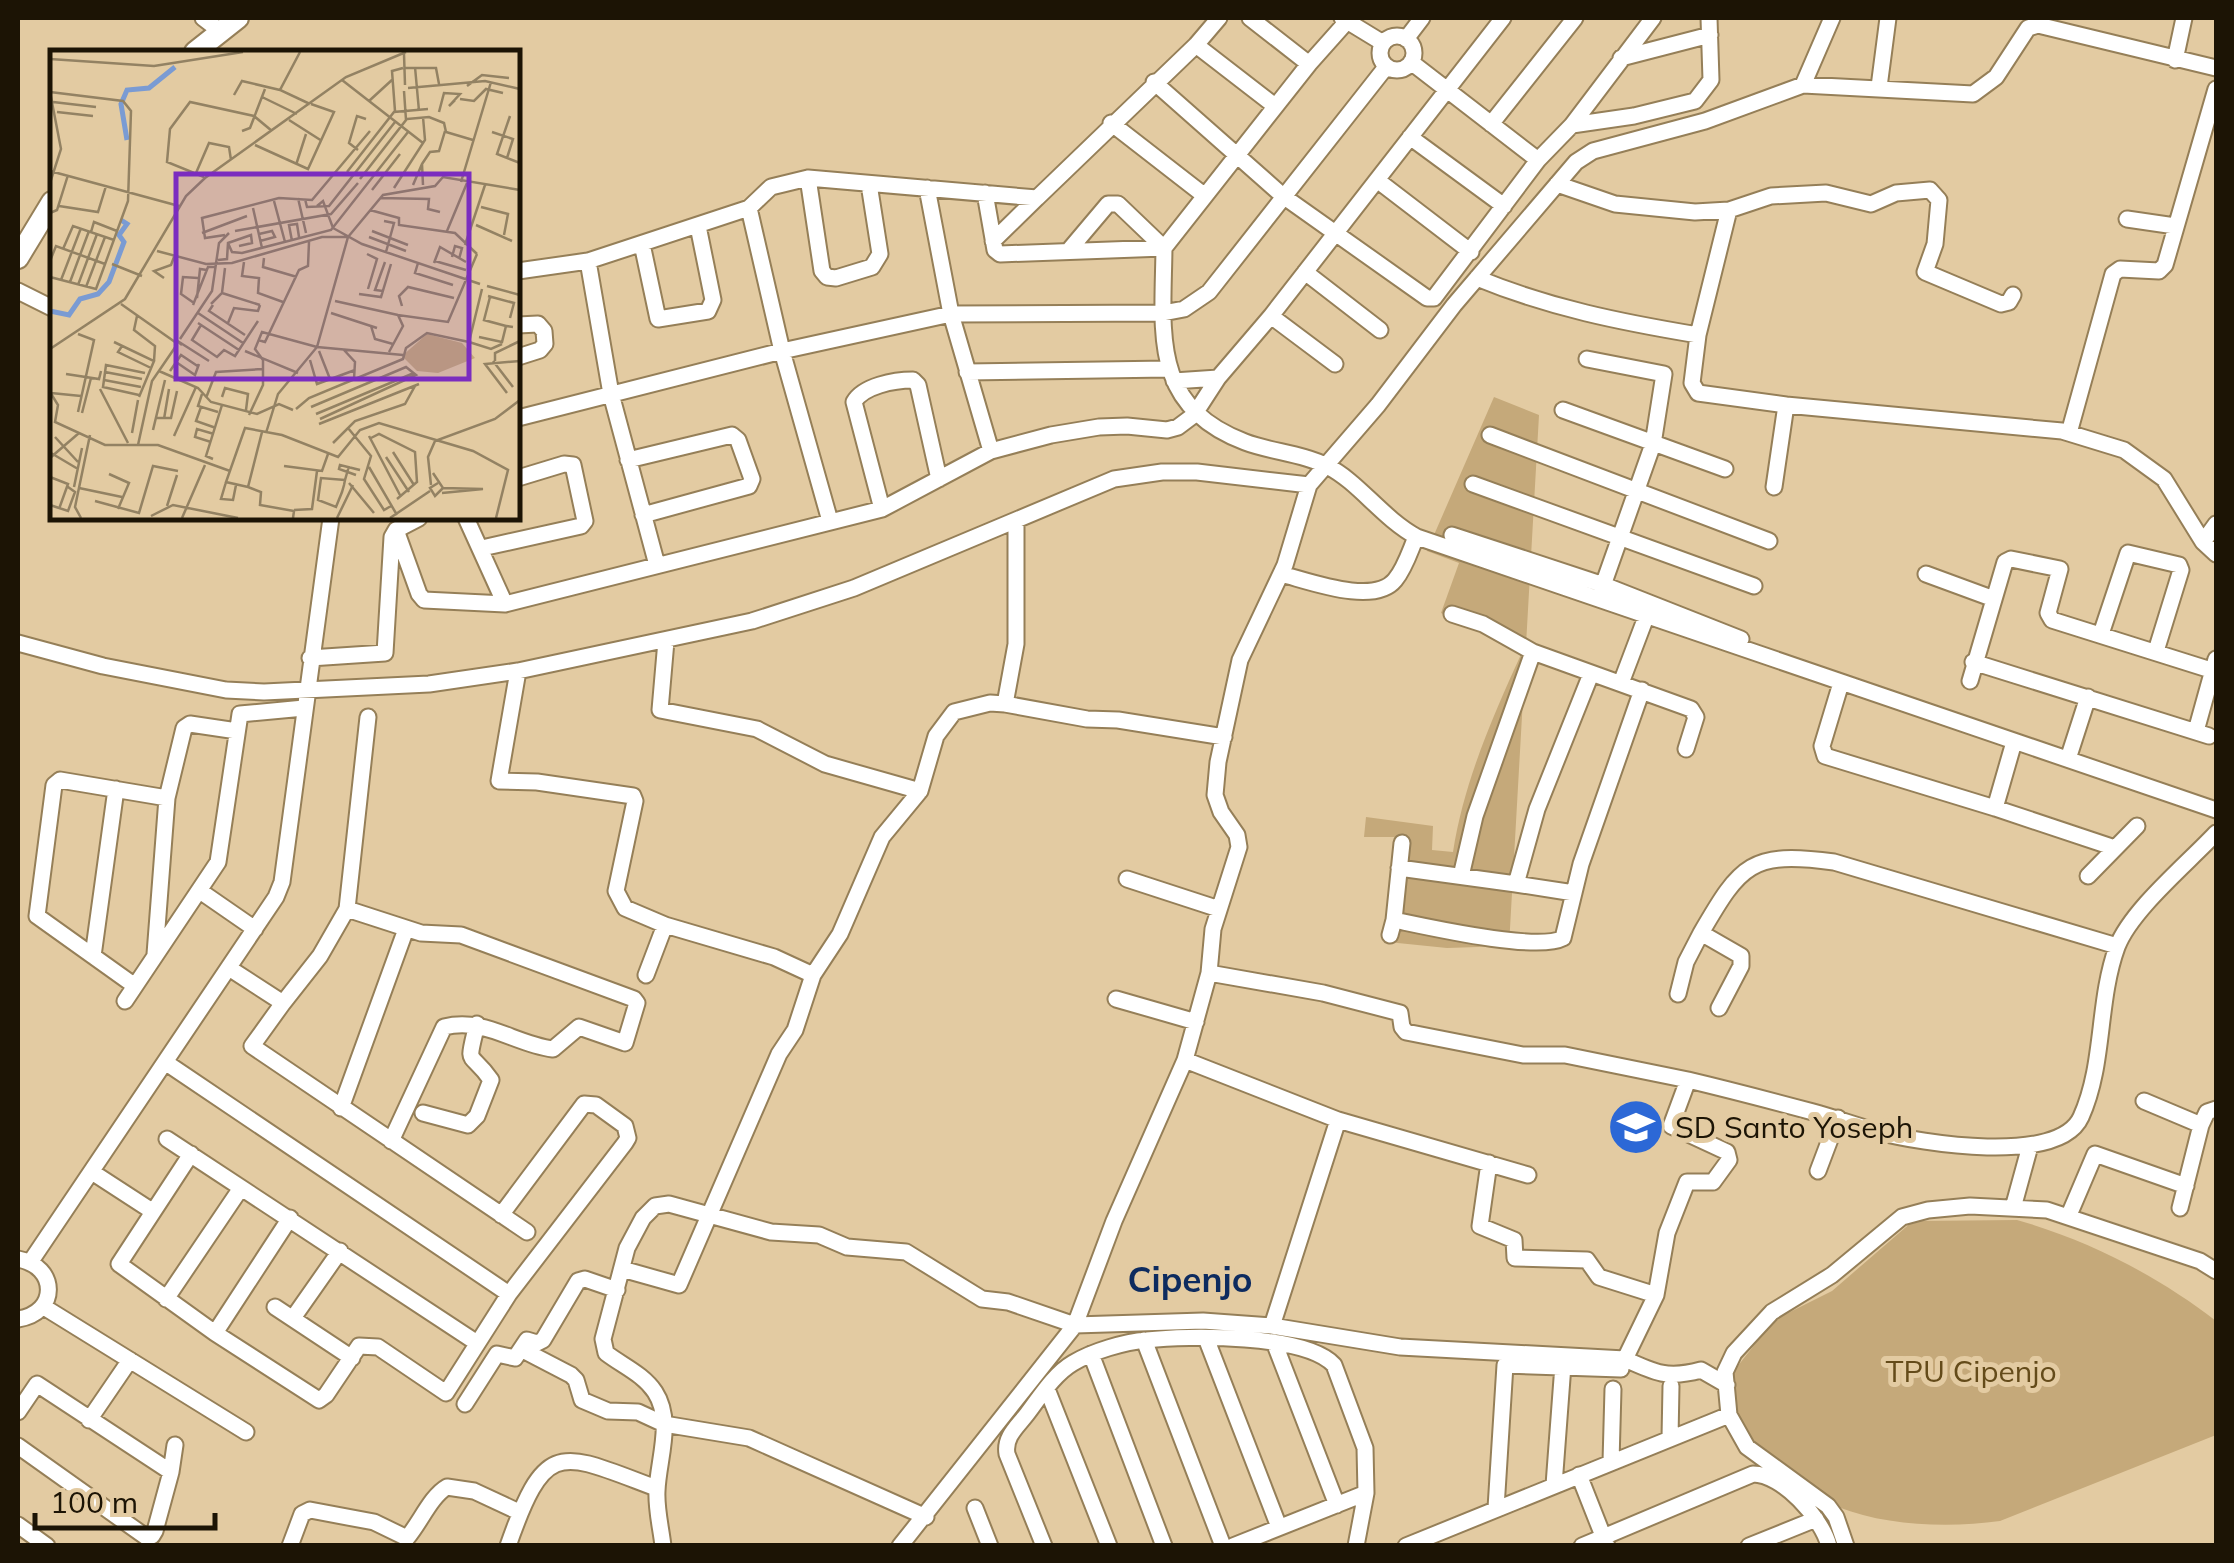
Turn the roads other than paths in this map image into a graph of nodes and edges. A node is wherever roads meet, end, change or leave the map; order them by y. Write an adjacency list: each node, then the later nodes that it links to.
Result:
1 (238, 18): 13 (main road)
2 (1220, 18): 17 (street)
3 (1250, 18): 22 (street)
4 (1422, 18): 15 (street)
5 (1503, 18): 29 (street)
6 (1575, 18): 32 (street)
7 (1709, 18): 14 (street)
8 (1832, 18): 26 (street)
9 (1888, 18): 27 (street)
10 (2184, 18): 20 (street)
11 (1347, 19): 16 (street); 22 (street)
12 (1644, 21): 19 (street)
13 (212, 24): 18 (main road)
14 (1710, 36): 19 (street); 33 (street)
15 (1406, 38): 16 (street); 21 (street)
16 (1383, 43): 23 (street)
17 (1196, 45): 25 (street); 30 (street)
18 (196, 50)
19 (1621, 58): 33 (street)
20 (2175, 60): 24 (street); 27 (street)
21 (1411, 62): 23 (street); 29 (street)
22 (1309, 64): 30 (street)
23 (1386, 67): 44 (street)
24 (2216, 68)
25 (1154, 82): 31 (street); 35 (street)
26 (1802, 85): 27 (street); 40 (street)
27 (1879, 87)
28 (2216, 89): 52 (street)
29 (1447, 90): 32 (street); 34 (street)
30 (1275, 106): 35 (street)
31 (1111, 123): 43 (street); 45 (street)
32 (1491, 124): 36 (street)
33 (1572, 125): 36 (street)
34 (1410, 137): 38 (street); 47 (street)
35 (1238, 156): 43 (street); 44 (street)
36 (1538, 160): 47 (street)
37 (808, 178): 39 (street); 39 (street); 48 (street)
38 (1377, 180): 53 (street); 59 (street)
39 (868, 184): 41 (street)
40 (1557, 184): 49 (street); 63 (street)
41 (928, 188): 42 (street); 68 (street)
42 (985, 194): 45 (street); 54 (street)
43 (1205, 196): 56 (street)
44 (1283, 196): 53 (street); 67 (street)
45 (1037, 198): 54 (street)
46 (50, 205): 57 (main road)
47 (1504, 206): 59 (street)
48 (749, 208): 51 (street); 73 (street)
49 (1729, 210): 65 (street); 72 (street)
50 (2127, 218): 52 (street)
51 (698, 226): 55 (street); 55 (street)
52 (2175, 226): 85 (street)
53 (1336, 232): 59 (street); 62 (street)
54 (993, 242): 58 (street)
55 (642, 244): 60 (street)
56 (1164, 248): 58 (street); 58 (street); 67 (street)
57 (20, 249)
58 (1070, 249)
59 (1471, 252)
60 (588, 262): 61 (street); 80 (street)
61 (520, 271)
62 (1305, 272): 69 (street); 71 (street)
63 (1477, 278): 72 (street); 90 (street)
64 (18, 292): 66 (street)
65 (2014, 295)
66 (50, 307)
67 (1163, 313): 68 (street); 78 (street)
68 (951, 314): 73 (street); 77 (street)
69 (1271, 316): 76 (street); 79 (street)
70 (520, 325): 74 (street)
71 (1380, 330)
72 (1698, 335): 81 (street)
73 (782, 352): 80 (street); 104 (street)
74 (520, 356)
75 (1586, 359): 87 (street)
76 (1335, 364)
77 (967, 372): 78 (street); 88 (street)
78 (1171, 375): 79 (street); 83 (street)
79 (1218, 378): 83 (street)
80 (612, 394): 84 (street); 89 (street)
81 (1786, 405): 85 (street); 96 (street)
82 (1564, 410): 87 (street)
83 (1194, 415): 88 (street); 90 (street)
84 (520, 417)
85 (2069, 433): 111 (street)
86 (1490, 434): 97 (street)
87 (1653, 444): 91 (street); 97 (street)
88 (991, 452): 93 (street)
89 (628, 460): 99 (street); 99 (street)
90 (1327, 466): 94 (street); 108 (street)
91 (1726, 469)
92 (520, 477): 112 (street)
93 (939, 479): 98 (street); 98 (street)
94 (1310, 484): 103 (street); 115 (street)
95 (1473, 484): 109 (street)
96 (1774, 487)
97 (1637, 490): 109 (street); 110 (street)
98 (882, 509): 104 (street)
99 (643, 515): 114 (street)
100 (331, 520): 129 (street)
101 (415, 520): 106 (street)
102 (467, 520): 112 (street)
103 (1016, 521): 124 (street); 140 (street)
104 (830, 522): 114 (street)
105 (2216, 524): 111 (street)
106 (396, 530): 120 (street); 129 (street)
107 (1452, 535): 118 (street)
108 (1416, 537): 115 (street); 118 (street)
109 (1621, 538): 117 (street); 118 (street)
110 (1770, 541)
111 (2203, 542): 113 (street)
112 (482, 548): 120 (street)
113 (2216, 554)
114 (657, 565): 120 (street)
115 (1281, 574): 143 (street)
116 (1926, 574): 119 (street)
117 (1754, 586)
118 (1601, 592): 122 (street); 126 (street)
119 (1994, 599): 123 (street); 130 (street)
120 (505, 604)
121 (1452, 614): 128 (street)
122 (1646, 616): 135 (street); 136 (street)
123 (2100, 634): 127 (street); 127 (street)
124 (666, 641): 132 (street); 148 (street)
125 (18, 643): 139 (street)
126 (1754, 644)
127 (2156, 651): 131 (street)
128 (1533, 652): 133 (street); 157 (street)
129 (310, 658): 139 (street)
130 (1974, 662): 134 (street); 138 (street)
131 (2215, 665): 138 (street)
132 (518, 671): 139 (street); 165 (street)
133 (1591, 674): 135 (street); 160 (street)
134 (1970, 680)
135 (1621, 683): 137 (street)
136 (1841, 684): 144 (street); 150 (street)
137 (1642, 690): 145 (street); 162 (street)
138 (2088, 697): 146 (street)
139 (305, 699): 142 (street); 166 (street)
140 (1005, 704): 143 (street); 148 (street)
141 (368, 717): 163 (street)
142 (237, 731): 149 (street); 161 (street)
143 (1224, 737): 164 (street)
144 (2014, 742): 146 (street); 150 (street)
145 (1686, 748)
146 (2068, 759): 151 (street)
147 (116, 790): 149 (street); 170 (street); 170 (street)
148 (920, 791): 175 (street)
149 (167, 798): 171 (street)
150 (1996, 808): 155 (street)
151 (2216, 810)
152 (2137, 826): 155 (street)
153 (2216, 833): 169 (street)
154 (1402, 843): 156 (street)
155 (2115, 848): 158 (street)
156 (1398, 868): 157 (street); 162 (street)
157 (1461, 876): 160 (street)
158 (2088, 876)
159 (1127, 879): 164 (street)
160 (1516, 884): 162 (street)
161 (200, 891): 166 (street); 171 (street)
162 (1574, 893)
163 (347, 909): 167 (street); 178 (street)
164 (1219, 910): 173 (street)
165 (665, 925): 174 (street); 175 (street)
166 (255, 929): 172 (street)
167 (406, 929): 181 (street); 186 (street)
168 (1701, 933): 169 (street); 176 (street); 179 (street)
169 (2118, 946): 194 (street)
170 (93, 956): 171 (street)
171 (154, 958)
172 (229, 968): 178 (street); 183 (street)
173 (1210, 973): 180 (street); 184 (street)
174 (646, 975)
175 (813, 975): 205 (street)
176 (1678, 994)
177 (1116, 999): 180 (street)
178 (283, 1003): 186 (street)
179 (1719, 1008)
180 (1196, 1022): 182 (street)
181 (477, 1024): 188 (street); 193 (street)
182 (1184, 1060): 190 (street); 224 (street)
183 (164, 1062): 198 (street); 217 (street)
184 (1688, 1080): 189 (street); 218 (street)
185 (2144, 1101): 191 (street)
186 (341, 1108): 193 (street)
187 (2216, 1109): 191 (street)
188 (424, 1114)
189 (1838, 1118): 194 (street); 197 (street)
190 (1338, 1120): 196 (street); 226 (street)
191 (2201, 1125): 200 (street)
192 (168, 1139): 195 (street)
193 (392, 1141): 206 (street)
194 (2030, 1146): 202 (street)
195 (191, 1154): 201 (street); 204 (street)
196 (1489, 1164): 199 (street); 218 (street)
197 (1818, 1171)
198 (92, 1172): 204 (street); 212 (street)
199 (1528, 1175)
200 (2186, 1186): 203 (street); 207 (street)
201 (241, 1188): 208 (street); 219 (street)
202 (2013, 1208): 207 (street); 236 (street)
203 (2180, 1208)
204 (152, 1211): 219 (street)
205 (708, 1214): 214 (street); 214 (street); 224 (street)
206 (501, 1215): 209 (street); 217 (street)
207 (2069, 1215): 213 (street)
208 (290, 1218): 210 (street); 225 (street)
209 (527, 1232)
210 (340, 1251): 222 (street); 229 (street)
211 (2216, 1252): 213 (street)
212 (24, 1260): 220 (street)
213 (2200, 1260): 215 (street)
214 (622, 1269): 216 (street)
215 (2216, 1270)
216 (618, 1290): 230 (street); 244 (street)
217 (509, 1294): 229 (street)
218 (1656, 1295): 234 (street)
219 (166, 1300): 225 (street)
220 (44, 1306): 223 (street); 233 (street)
221 (275, 1307): 222 (street)
222 (293, 1318): 232 (street)
223 (18, 1320)
224 (1075, 1325): 226 (street); 259 (street)
225 (215, 1333): 232 (street)
226 (1273, 1334): 227 (street); 234 (street); 254 (street); 255 (street)
227 (1206, 1338): 228 (street); 262 (street)
228 (1144, 1340): 231 (street); 274 (street)
229 (477, 1343): 232 (street)
230 (521, 1350): 240 (street); 244 (street)
231 (1092, 1354): 238 (street); 273 (street)
232 (352, 1358)
233 (130, 1360): 243 (street); 245 (street)
234 (1623, 1364): 235 (street); 236 (street)
235 (1563, 1366): 252 (street); 257 (street)
236 (1727, 1385): 242 (street)
237 (1671, 1386): 246 (street)
238 (1047, 1389): 271 (street); 272 (street)
239 (1613, 1389): 249 (street)
240 (465, 1404)
241 (18, 1412): 243 (street)
242 (1729, 1415): 246 (street); 281 (street)
243 (89, 1420): 250 (street)
244 (664, 1424): 253 (street); 259 (street)
245 (246, 1432)
246 (1670, 1438): 249 (street)
247 (175, 1445): 250 (street)
248 (18, 1446): 250 (street)
249 (1611, 1462): 251 (street)
250 (171, 1472)
251 (1579, 1475): 252 (street); 263 (street)
252 (1554, 1485): 257 (street)
253 (656, 1488): 258 (street); 268 (street)
254 (1366, 1493): 255 (street); 276 (street)
255 (1337, 1505): 262 (street)
256 (975, 1508): 270 (street)
257 (1496, 1508): 277 (street)
258 (519, 1512): 264 (street); 267 (street)
259 (926, 1517): 269 (street)
260 (1816, 1519): 263 (street); 279 (street); 280 (street)
261 (18, 1526): 265 (street)
262 (1279, 1528): 275 (street)
263 (1606, 1541): 278 (street)
264 (410, 1542): 266 (street)
265 (47, 1546)
266 (290, 1546)
267 (508, 1546)
268 (663, 1546)
269 (900, 1546)
270 (990, 1546)
271 (1044, 1546)
272 (1109, 1546)
273 (1164, 1546)
274 (1223, 1546)
275 (1233, 1546)
276 (1356, 1546)
277 (1406, 1546)
278 (1582, 1546)
279 (1749, 1546)
280 (1829, 1546)
281 (1846, 1546)

